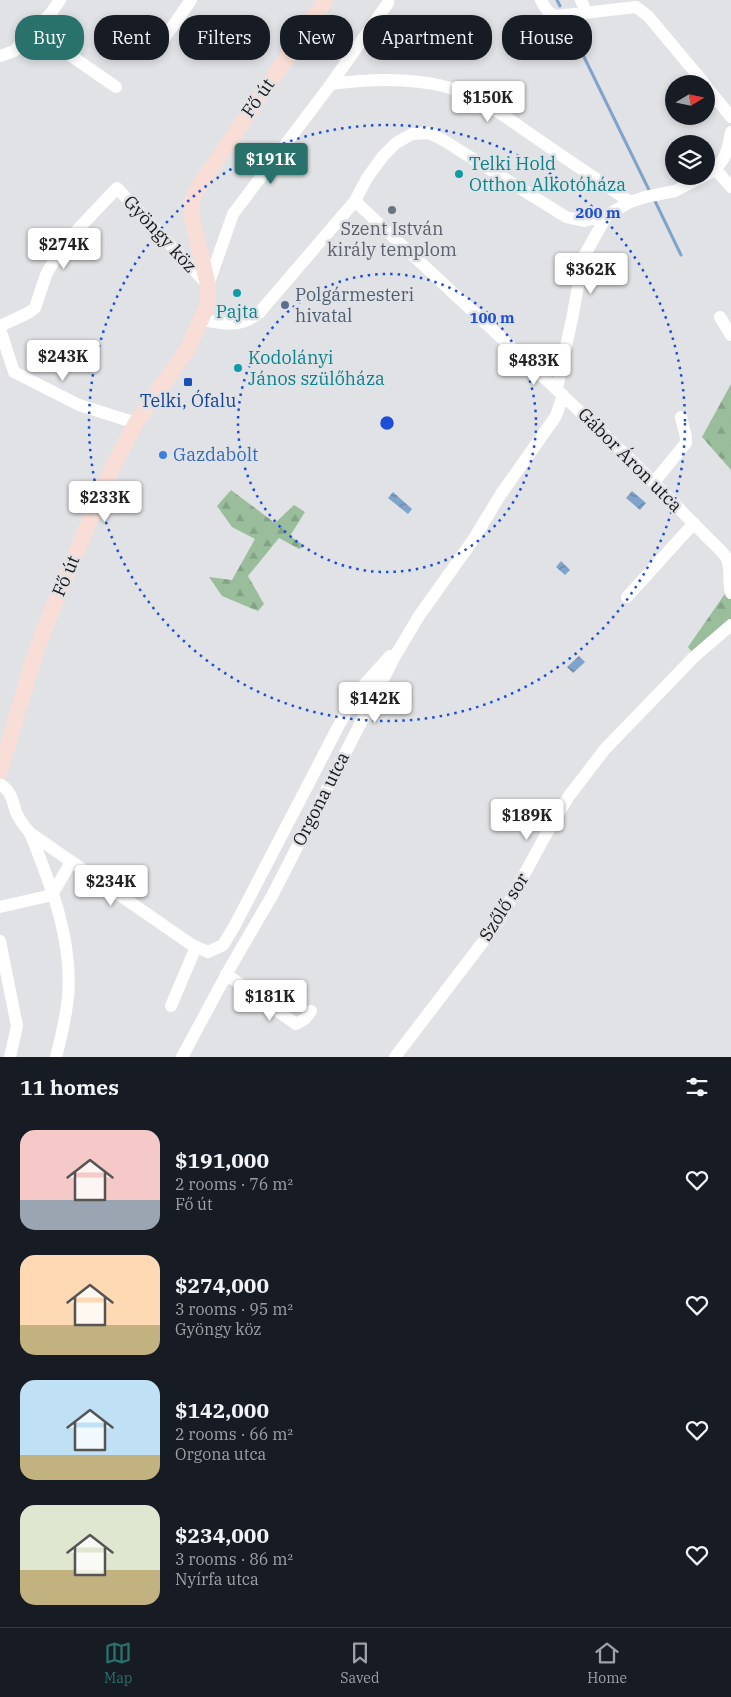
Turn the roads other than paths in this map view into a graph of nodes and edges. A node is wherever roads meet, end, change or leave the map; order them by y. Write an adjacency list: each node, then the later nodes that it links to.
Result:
1 (60, 0): 7 (street)
2 (191, 0): 8 (street)
3 (326, 0): 25 (main road, Fő út)
4 (388, 0): 13 (street, Fő út)
5 (541, 0): 6 (street)
6 (584, 6): 12 (street)
7 (49, 15)
8 (169, 31)
9 (15, 50): 10 (street)
10 (0, 56)
11 (77, 60): 14 (street)
12 (698, 75)
13 (331, 84): 23 (street); 25 (street, Fő út)
14 (116, 87)
15 (715, 96): 16 (street)
16 (731, 116)
17 (731, 132): 18 (street)
18 (715, 168)
19 (715, 178): 21 (street)
20 (687, 185): 23 (street)
21 (731, 187)
22 (356, 201): 24 (street); 27 (street); 30 (street, Gábor Áron utca)
23 (630, 202): 24 (street)
24 (607, 215): 30 (street, Orgona utca)
25 (208, 285): 27 (main road, Fő út); 28 (street, Gyöngy köz)
26 (720, 317): 29 (street)
27 (201, 320): 32 (main road, Fő út)
28 (0, 327): 32 (street)
29 (731, 335)
30 (560, 392): 33 (street, Gábor Áron utca); 38 (street, Orgona utca)
31 (681, 418): 33 (street)
32 (136, 423): 39 (main road, Fő út)
33 (654, 482): 34 (street, Gábor Áron utca)
34 (694, 523): 35 (street, Gábor Áron utca); 36 (street)
35 (731, 593)
36 (627, 597)
37 (731, 625): 53 (street, Szőlő sor)
38 (395, 656): 46 (street); 47 (street, Orgona utca)
39 (0, 771)
40 (0, 784): 41 (street)
41 (30, 833): 42 (street); 43 (street)
42 (71, 862): 43 (street); 46 (street)
43 (53, 893): 44 (street); 51 (street)
44 (0, 907)
45 (0, 941): 50 (street)
46 (202, 950): 48 (street)
47 (226, 974): 49 (street); 52 (street, Orgona utca)
48 (171, 1006)
49 (311, 1011)
50 (10, 1057)
51 (56, 1057)
52 (182, 1057)
53 (395, 1057)

